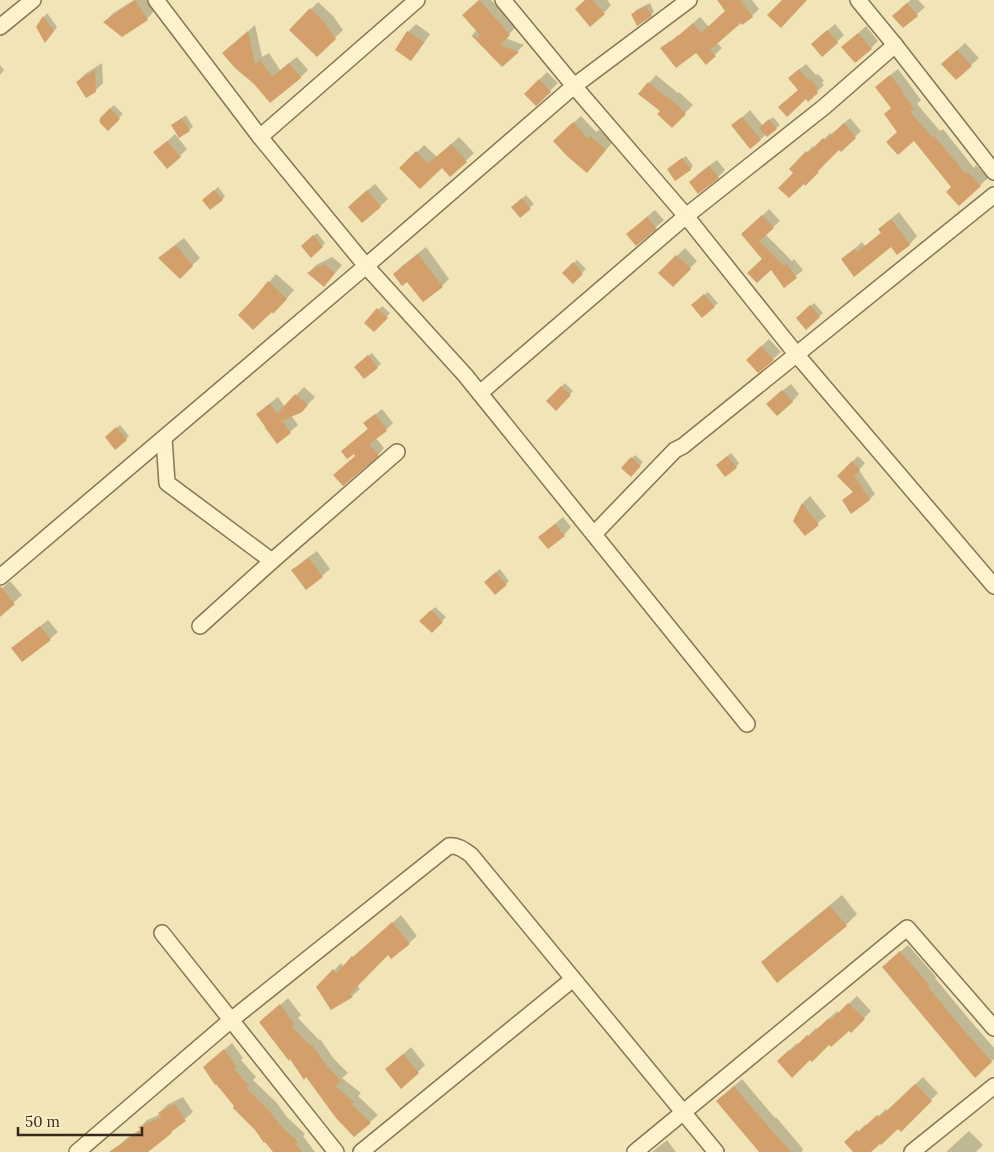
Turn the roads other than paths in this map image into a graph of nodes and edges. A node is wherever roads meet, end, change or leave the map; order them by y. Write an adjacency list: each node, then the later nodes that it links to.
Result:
1 (33, 0): 7 (street)
2 (156, 0): 10 (street)
3 (417, 0): 10 (street)
4 (503, 0): 9 (street)
5 (689, 0): 9 (street)
6 (858, 0): 8 (street)
7 (0, 27)
8 (896, 45): 11 (street); 13 (street)
9 (574, 86): 13 (street); 14 (street)
10 (260, 137): 14 (street)
11 (994, 172)
12 (994, 195): 15 (street)
13 (686, 216): 15 (street); 16 (street)
14 (366, 266): 16 (street); 17 (street)
15 (797, 355): 19 (street); 22 (street)
16 (480, 394): 19 (street)
17 (164, 438): 20 (street); 21 (street)
18 (397, 452): 20 (street)
19 (594, 534): 24 (street)
20 (272, 561): 23 (street)
21 (0, 577)
22 (994, 586)
23 (200, 626)
24 (747, 724)
25 (162, 933): 27 (street)
26 (573, 979): 27 (street); 30 (street); 33 (street)
27 (231, 1020): 31 (street); 32 (street)
28 (994, 1028): 30 (street)
29 (994, 1086): 36 (street)
30 (684, 1113): 34 (street); 35 (street)
31 (77, 1152)
32 (336, 1152)
33 (361, 1152)
34 (635, 1152)
35 (716, 1152)
36 (912, 1152)

